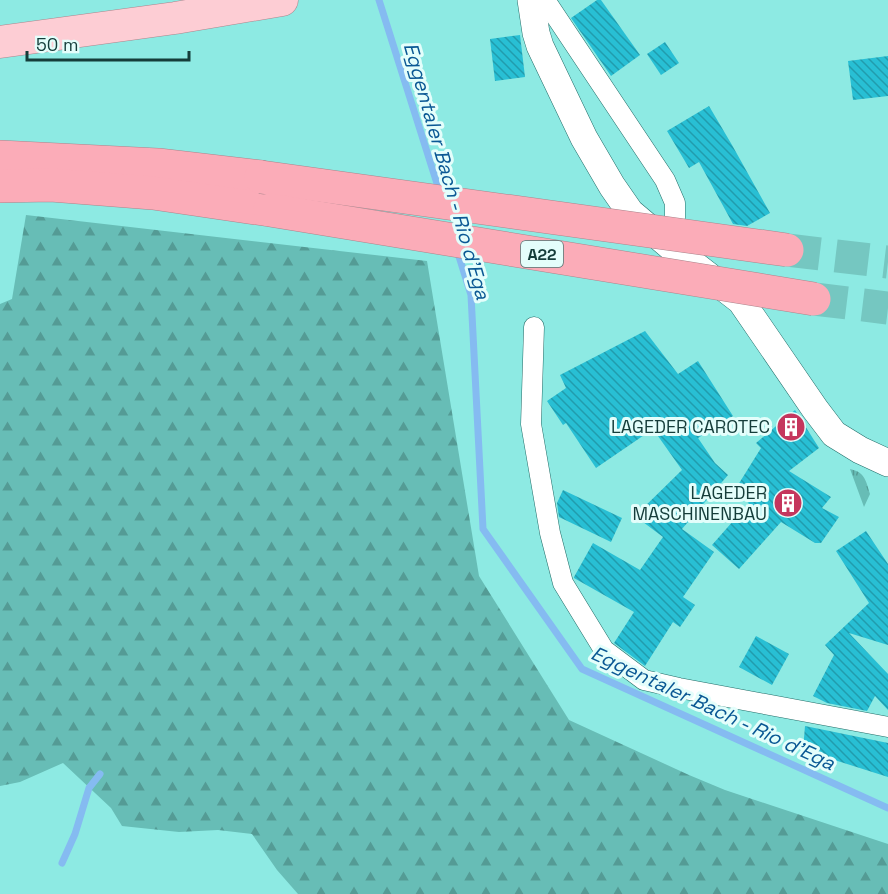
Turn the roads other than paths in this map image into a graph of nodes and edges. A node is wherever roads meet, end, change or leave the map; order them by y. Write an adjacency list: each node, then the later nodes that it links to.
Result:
1 (531, 0): 7 (street)
2 (544, 0): 7 (street)
3 (275, 1): 4 (main road)
4 (0, 42)
5 (0, 157): 8 (highway, A22, bridge)
6 (0, 186): 9 (highway, A22, bridge)
7 (670, 246): 11 (street)
8 (787, 250)
9 (814, 299)
10 (534, 327): 12 (street)
11 (888, 463)
12 (888, 727)

